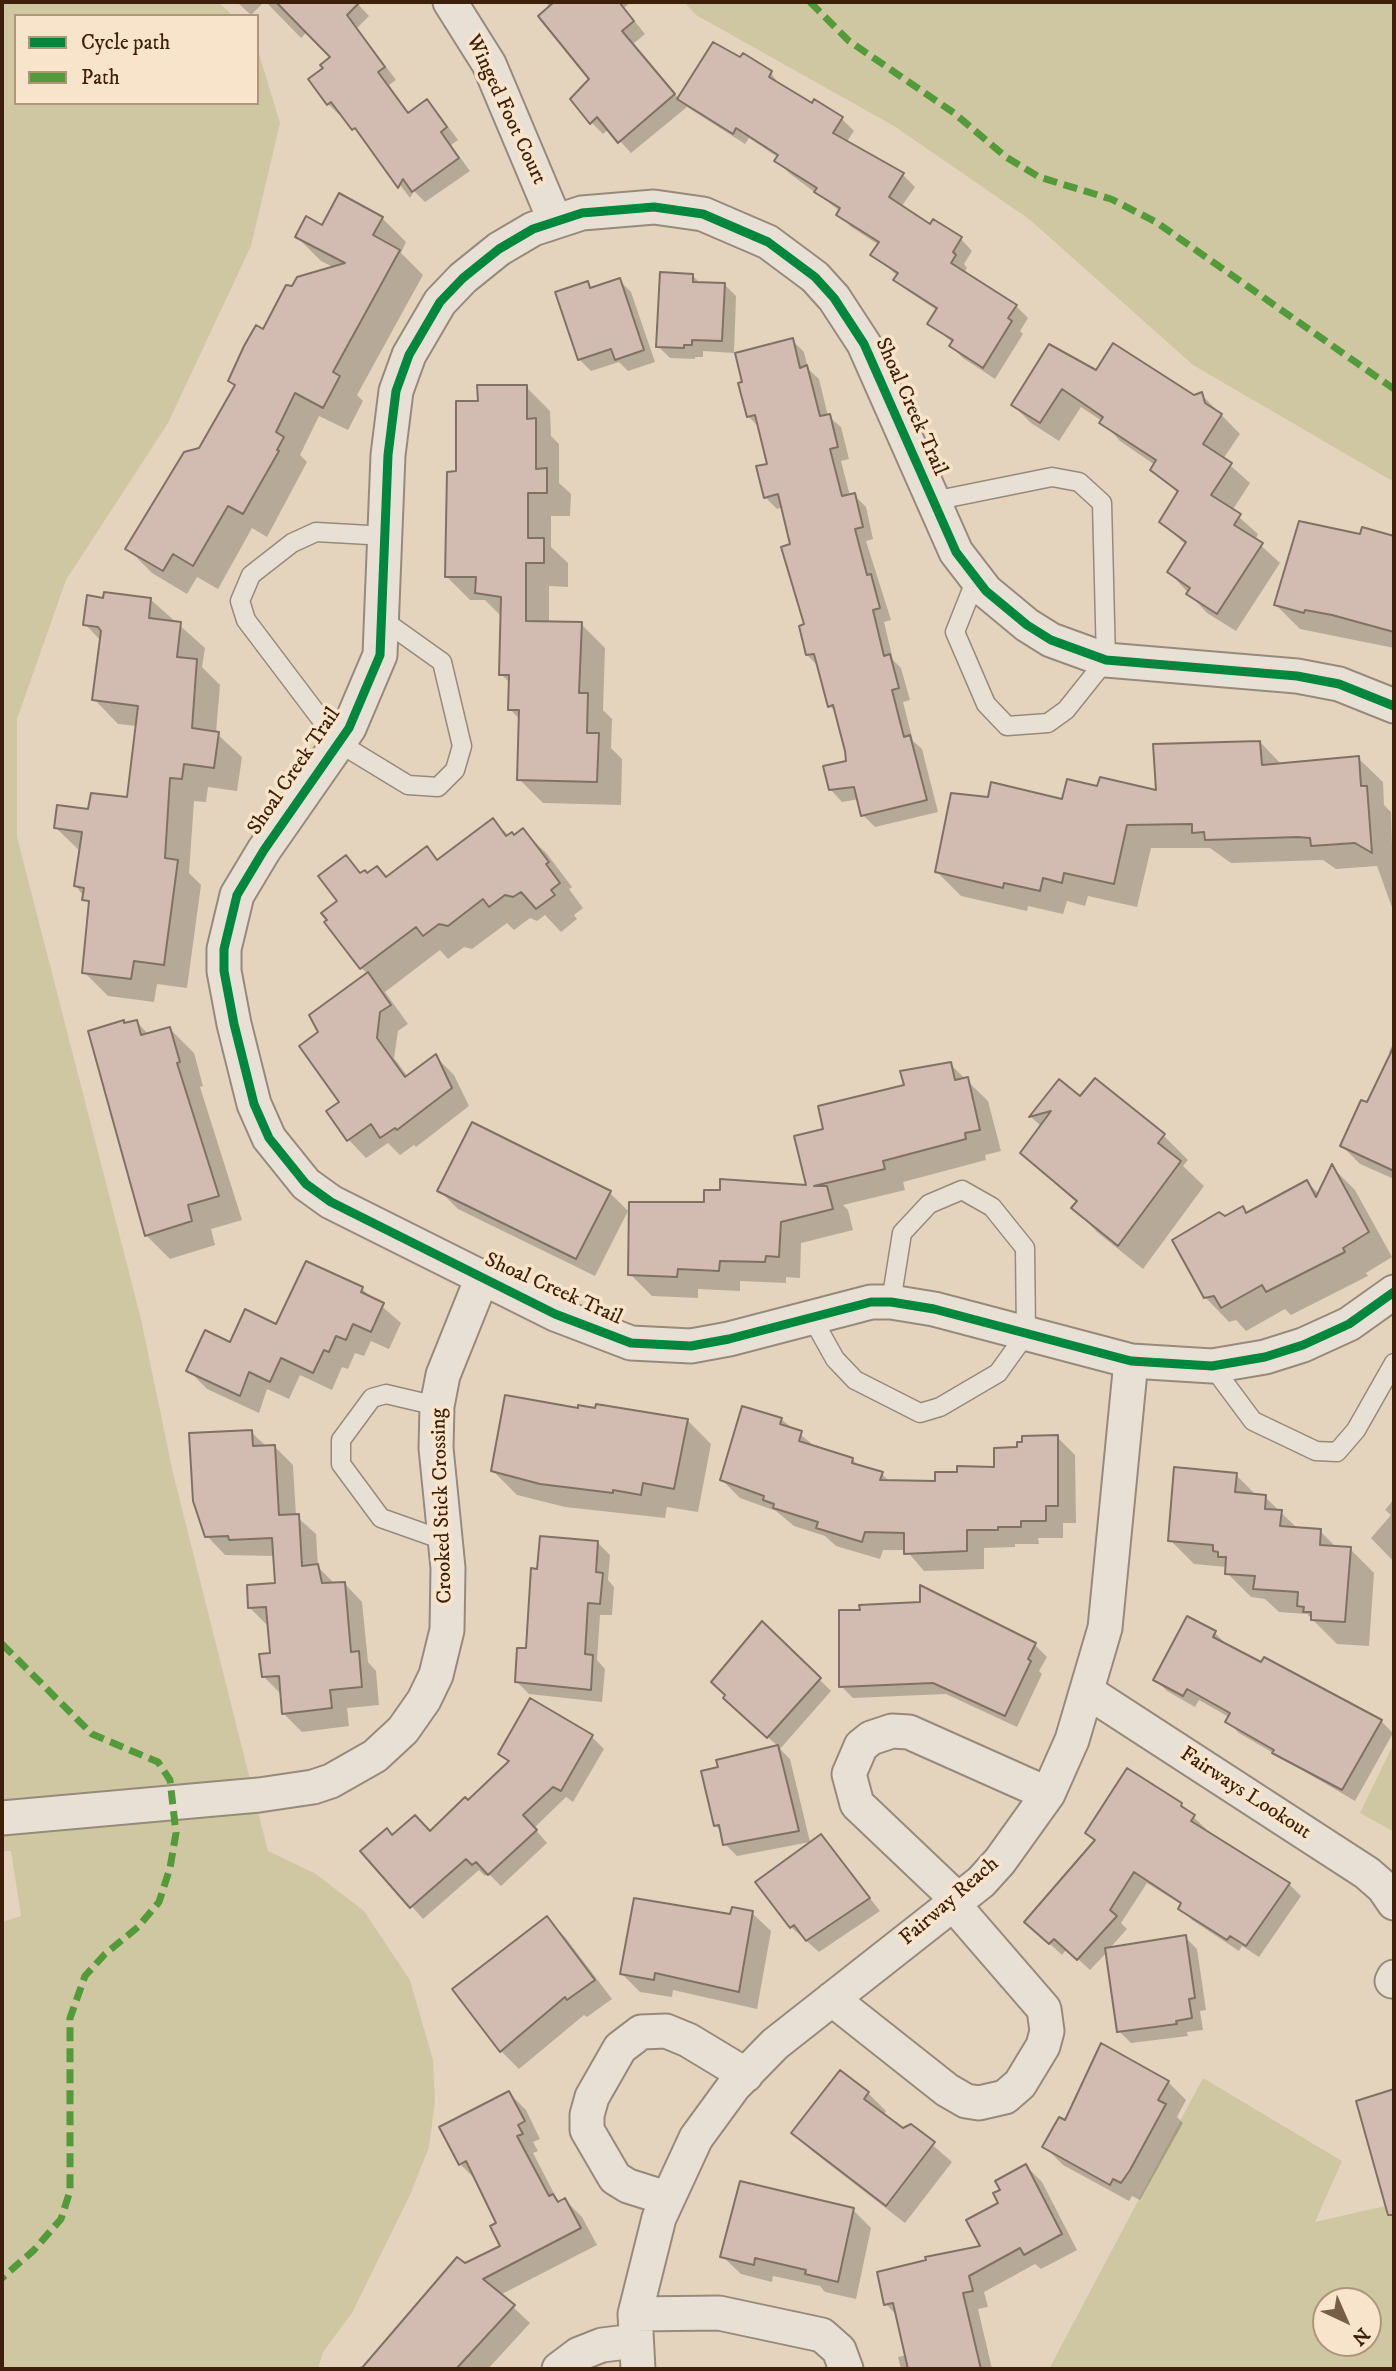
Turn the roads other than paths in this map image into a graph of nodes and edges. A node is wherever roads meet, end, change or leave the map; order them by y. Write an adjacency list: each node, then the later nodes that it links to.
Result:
1 (450, 2): 2 (street, Winged Foot Court)
2 (555, 221): 3 (street, Shoal Creek Trail); 4 (street, Shoal Creek Trail)
3 (933, 501): 5 (street, Shoal Creek Trail); 7 (lane)
4 (387, 536): 6 (street, Shoal Creek Trail); 9 (lane)
5 (976, 579): 7 (street, Shoal Creek Trail); 7 (lane)
6 (383, 620): 9 (street, Shoal Creek Trail); 9 (lane)
7 (1106, 660): 8 (street, Shoal Creek Trail)
8 (1394, 706)
9 (339, 743): 10 (street, Shoal Creek Trail)
10 (482, 1278): 13 (street, Shoal Creek Trail); 18 (street, Crooked Stick Crossing)
11 (1393, 1298): 17 (street, Shoal Creek Trail)
12 (891, 1302): 13 (street, Shoal Creek Trail); 14 (street, Shoal Creek Trail); 14 (lane)
13 (811, 1316): 14 (lane)
14 (1026, 1334): 15 (street, Shoal Creek Trail)
15 (1131, 1361): 17 (street, Shoal Creek Trail); 20 (street, Fairway Reach)
16 (1394, 1363): 17 (lane)
17 (1212, 1366)
18 (437, 1405): 19 (street, Crooked Stick Crossing); 19 (lane)
19 (446, 1541): 22 (street, Crooked Stick Crossing)
20 (1088, 1692): 21 (street, Fairway Reach); 24 (street, Fairways Lookout)
21 (1048, 1794): 23 (street, Fairway Reach); 23 (street)
22 (2, 1818)
23 (956, 1903): 25 (street, Fairway Reach); 25 (street)
24 (1394, 1903)
25 (832, 1999): 26 (street, Fairway Reach)
26 (746, 2075): 27 (street, Fairway Reach); 27 (street)
27 (666, 2198): 28 (street, Fairway Reach)
28 (636, 2341): 29 (street); 30 (street)
29 (559, 2369)
30 (846, 2369)

